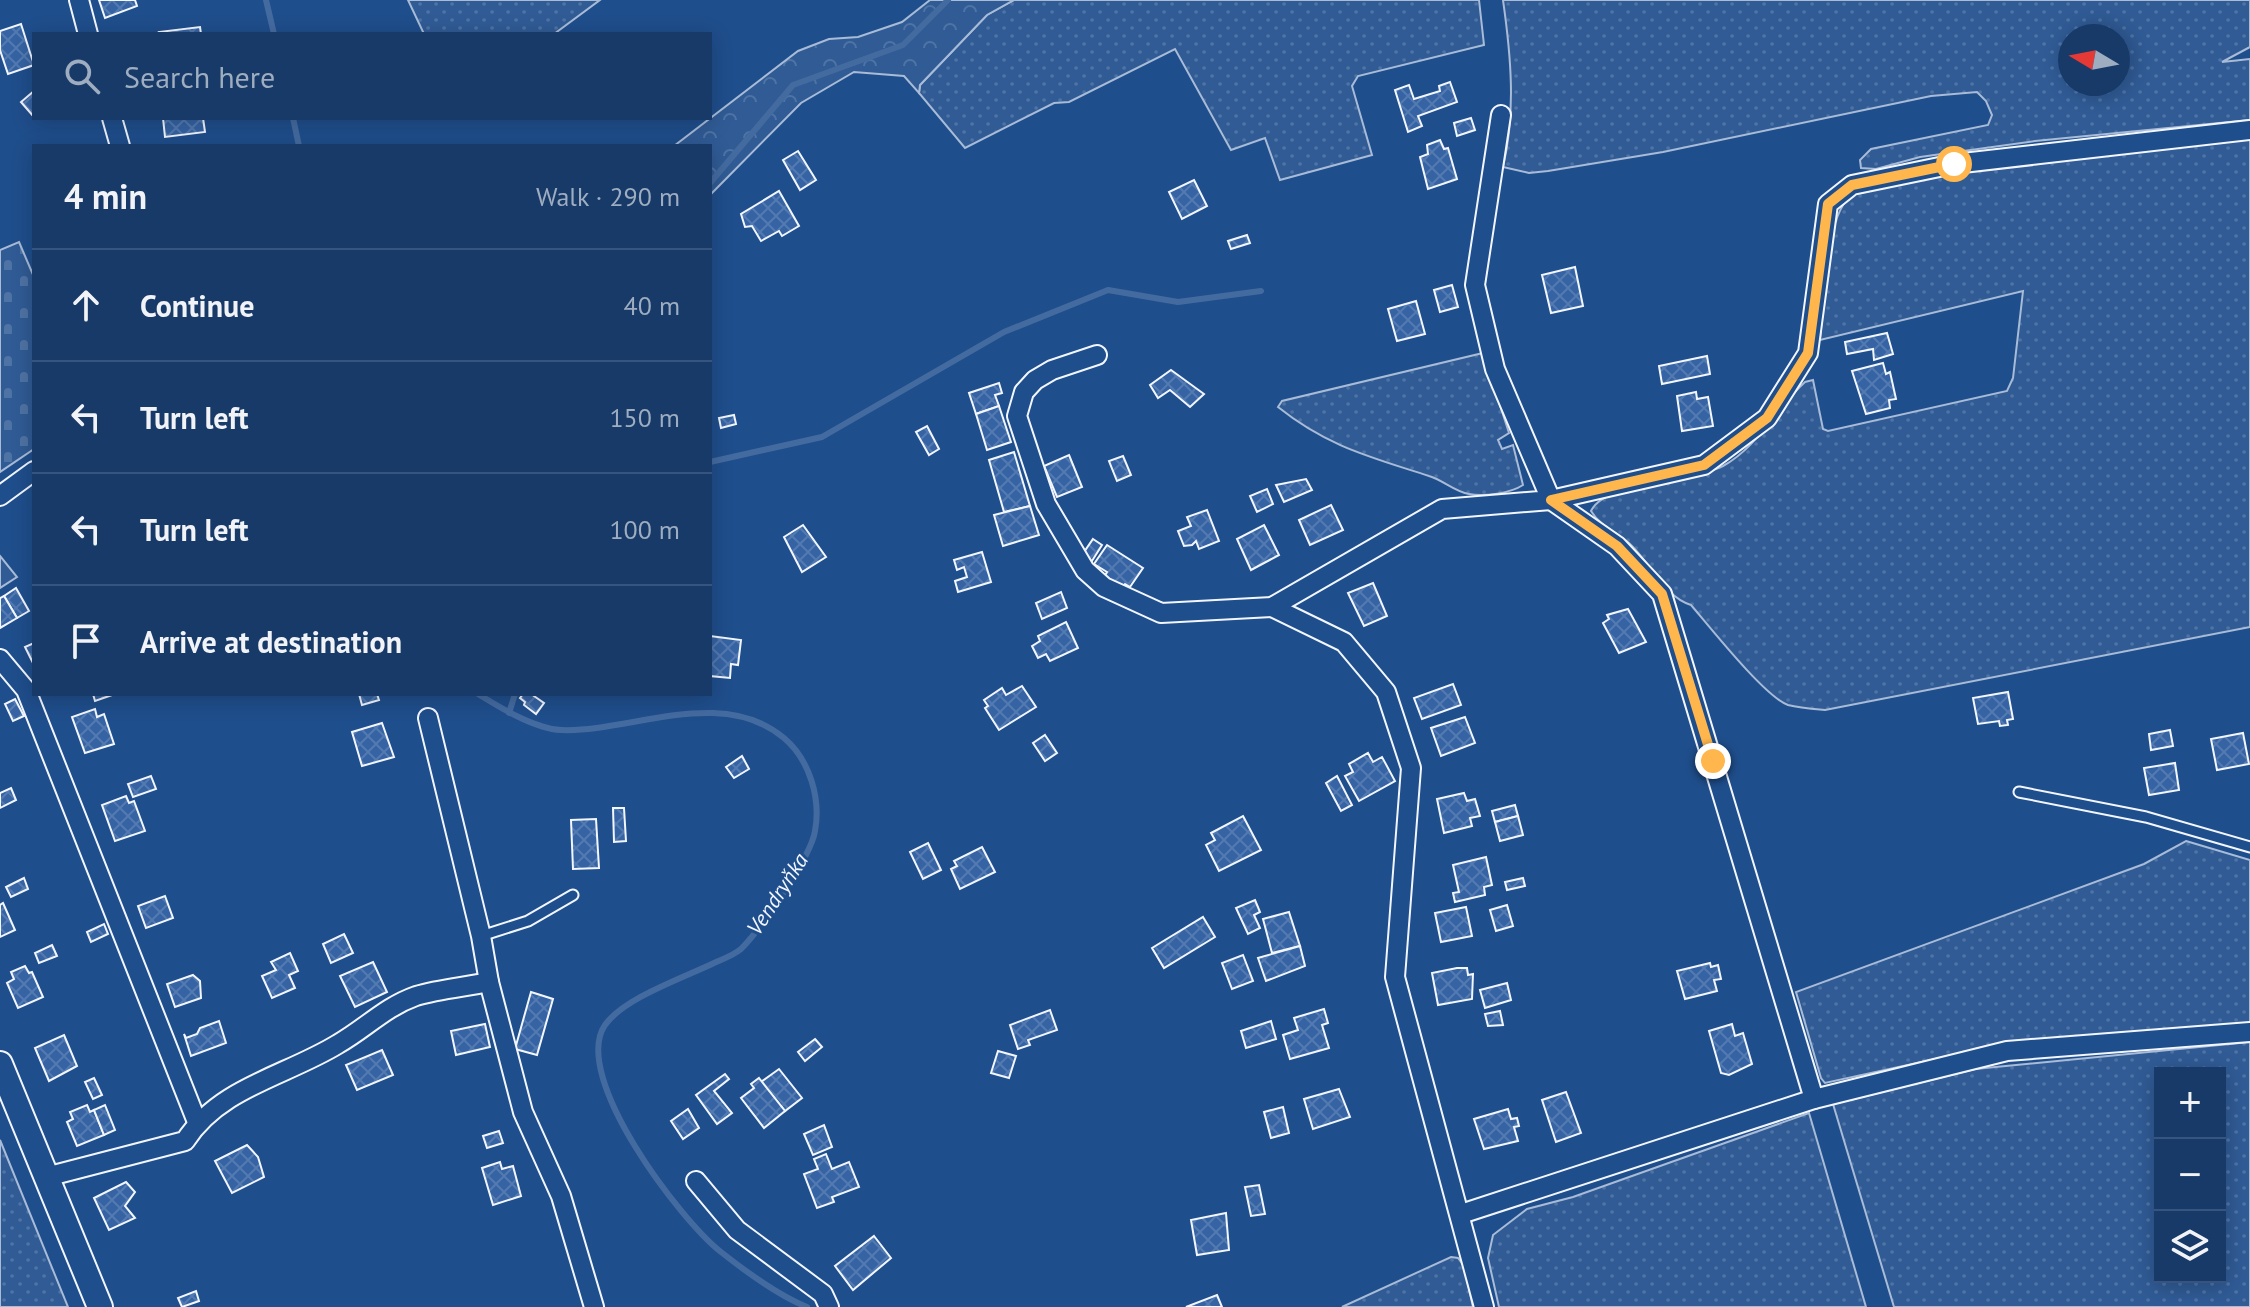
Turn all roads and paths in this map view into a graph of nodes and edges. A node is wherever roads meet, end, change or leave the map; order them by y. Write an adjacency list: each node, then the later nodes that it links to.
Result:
1 (79, 0): 2 (street)
2 (87, 32)
3 (1501, 115): 10 (street)
4 (113, 120): 6 (street)
5 (2250, 130): 10 (street)
6 (119, 144)
7 (1097, 355): 11 (street)
8 (32, 472): 9 (street)
9 (0, 496)
10 (1551, 500): 11 (street); 21 (street)
11 (1272, 607): 25 (street)
12 (0, 659): 22 (street)
13 (428, 718): 17 (street)
14 (2019, 792): 15 (lane)
15 (2250, 847)
16 (573, 895): 17 (lane)
17 (481, 936): 18 (street)
18 (489, 982): 22 (street); 28 (street)
19 (2250, 1032): 21 (street)
20 (0, 1064): 23 (street)
21 (1814, 1099): 25 (street)
22 (197, 1122): 23 (street)
23 (46, 1177): 27 (street)
24 (696, 1181): 26 (street)
25 (1461, 1214): 29 (street)
26 (828, 1304)
27 (100, 1307)
28 (594, 1307)
29 (1484, 1307)

